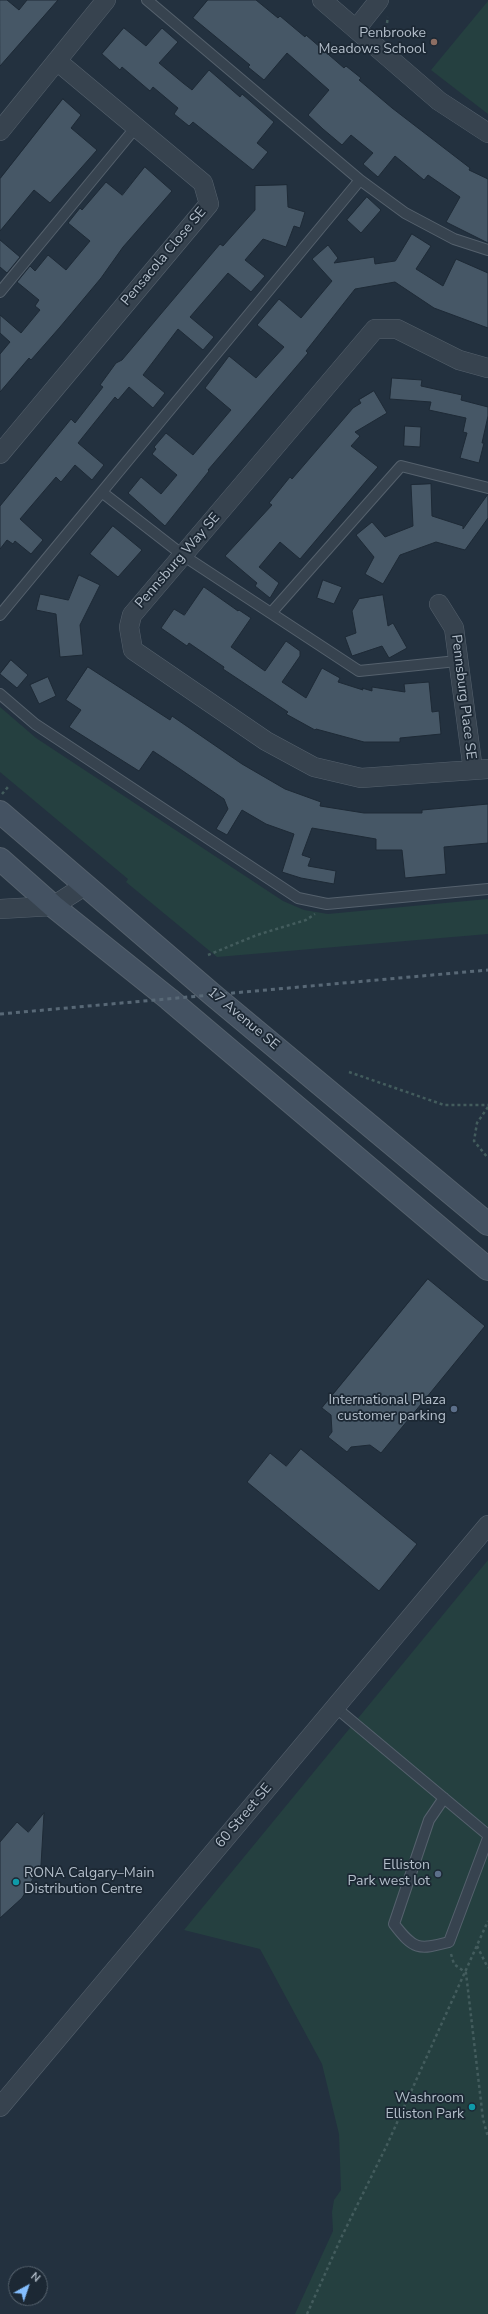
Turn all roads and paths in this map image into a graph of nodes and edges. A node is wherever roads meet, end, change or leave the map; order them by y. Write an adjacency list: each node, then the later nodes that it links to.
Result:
1 (106, 0): 6 (street)
2 (147, 0): 10 (lane)
3 (322, 0): 5 (street)
4 (379, 0): 5 (street)
5 (356, 29): 9 (street)
6 (57, 61): 7 (street, Pensacola Close SE); 8 (street)
7 (136, 128): 12 (lane); 14 (street, Pensacola Close SE)
8 (0, 131)
9 (488, 133)
10 (360, 180): 11 (lane); 16 (lane)
11 (488, 250)
12 (0, 292)
13 (488, 368): 17 (street, Pennsburg Way SE)
14 (0, 454)
15 (488, 488): 19 (lane)
16 (103, 493): 17 (lane); 20 (lane)
17 (184, 556): 19 (lane); 23 (street, Pennsburg Way SE)
18 (439, 604): 21 (street, Pennsburg Place SE)
19 (271, 613): 21 (lane)
20 (0, 615)
21 (458, 661): 23 (street, Pennsburg Place SE)
22 (0, 694): 30 (lane)
23 (480, 770)
24 (8, 787): 25 (path)
25 (0, 796)
26 (0, 812): 28 (main road, 17 Avenue SE)
27 (0, 859): 31 (main road)
28 (86, 885): 31 (street); 37 (main road, 17 Avenue SE)
29 (488, 889): 30 (lane)
30 (327, 904): 33 (path)
31 (53, 906): 32 (street); 38 (main road)
32 (0, 910)
33 (208, 955)
34 (349, 1072): 35 (path)
35 (488, 1106): 36 (path)
36 (488, 1158)
37 (488, 1224)
38 (488, 1269)
39 (488, 1525): 40 (street, 60 Street SE)
40 (335, 1707): 41 (lane); 49 (street, 60 Street SE)
41 (444, 1798): 42 (lane); 45 (lane)
42 (488, 1834)
43 (488, 1838): 45 (lane)
44 (488, 1921): 46 (path)
45 (449, 1942): 48 (path)
46 (477, 1946): 47 (path); 48 (path)
47 (488, 1968)
48 (466, 1973): 50 (path); 51 (path)
49 (0, 2107)
50 (488, 2138)
51 (307, 2314)

